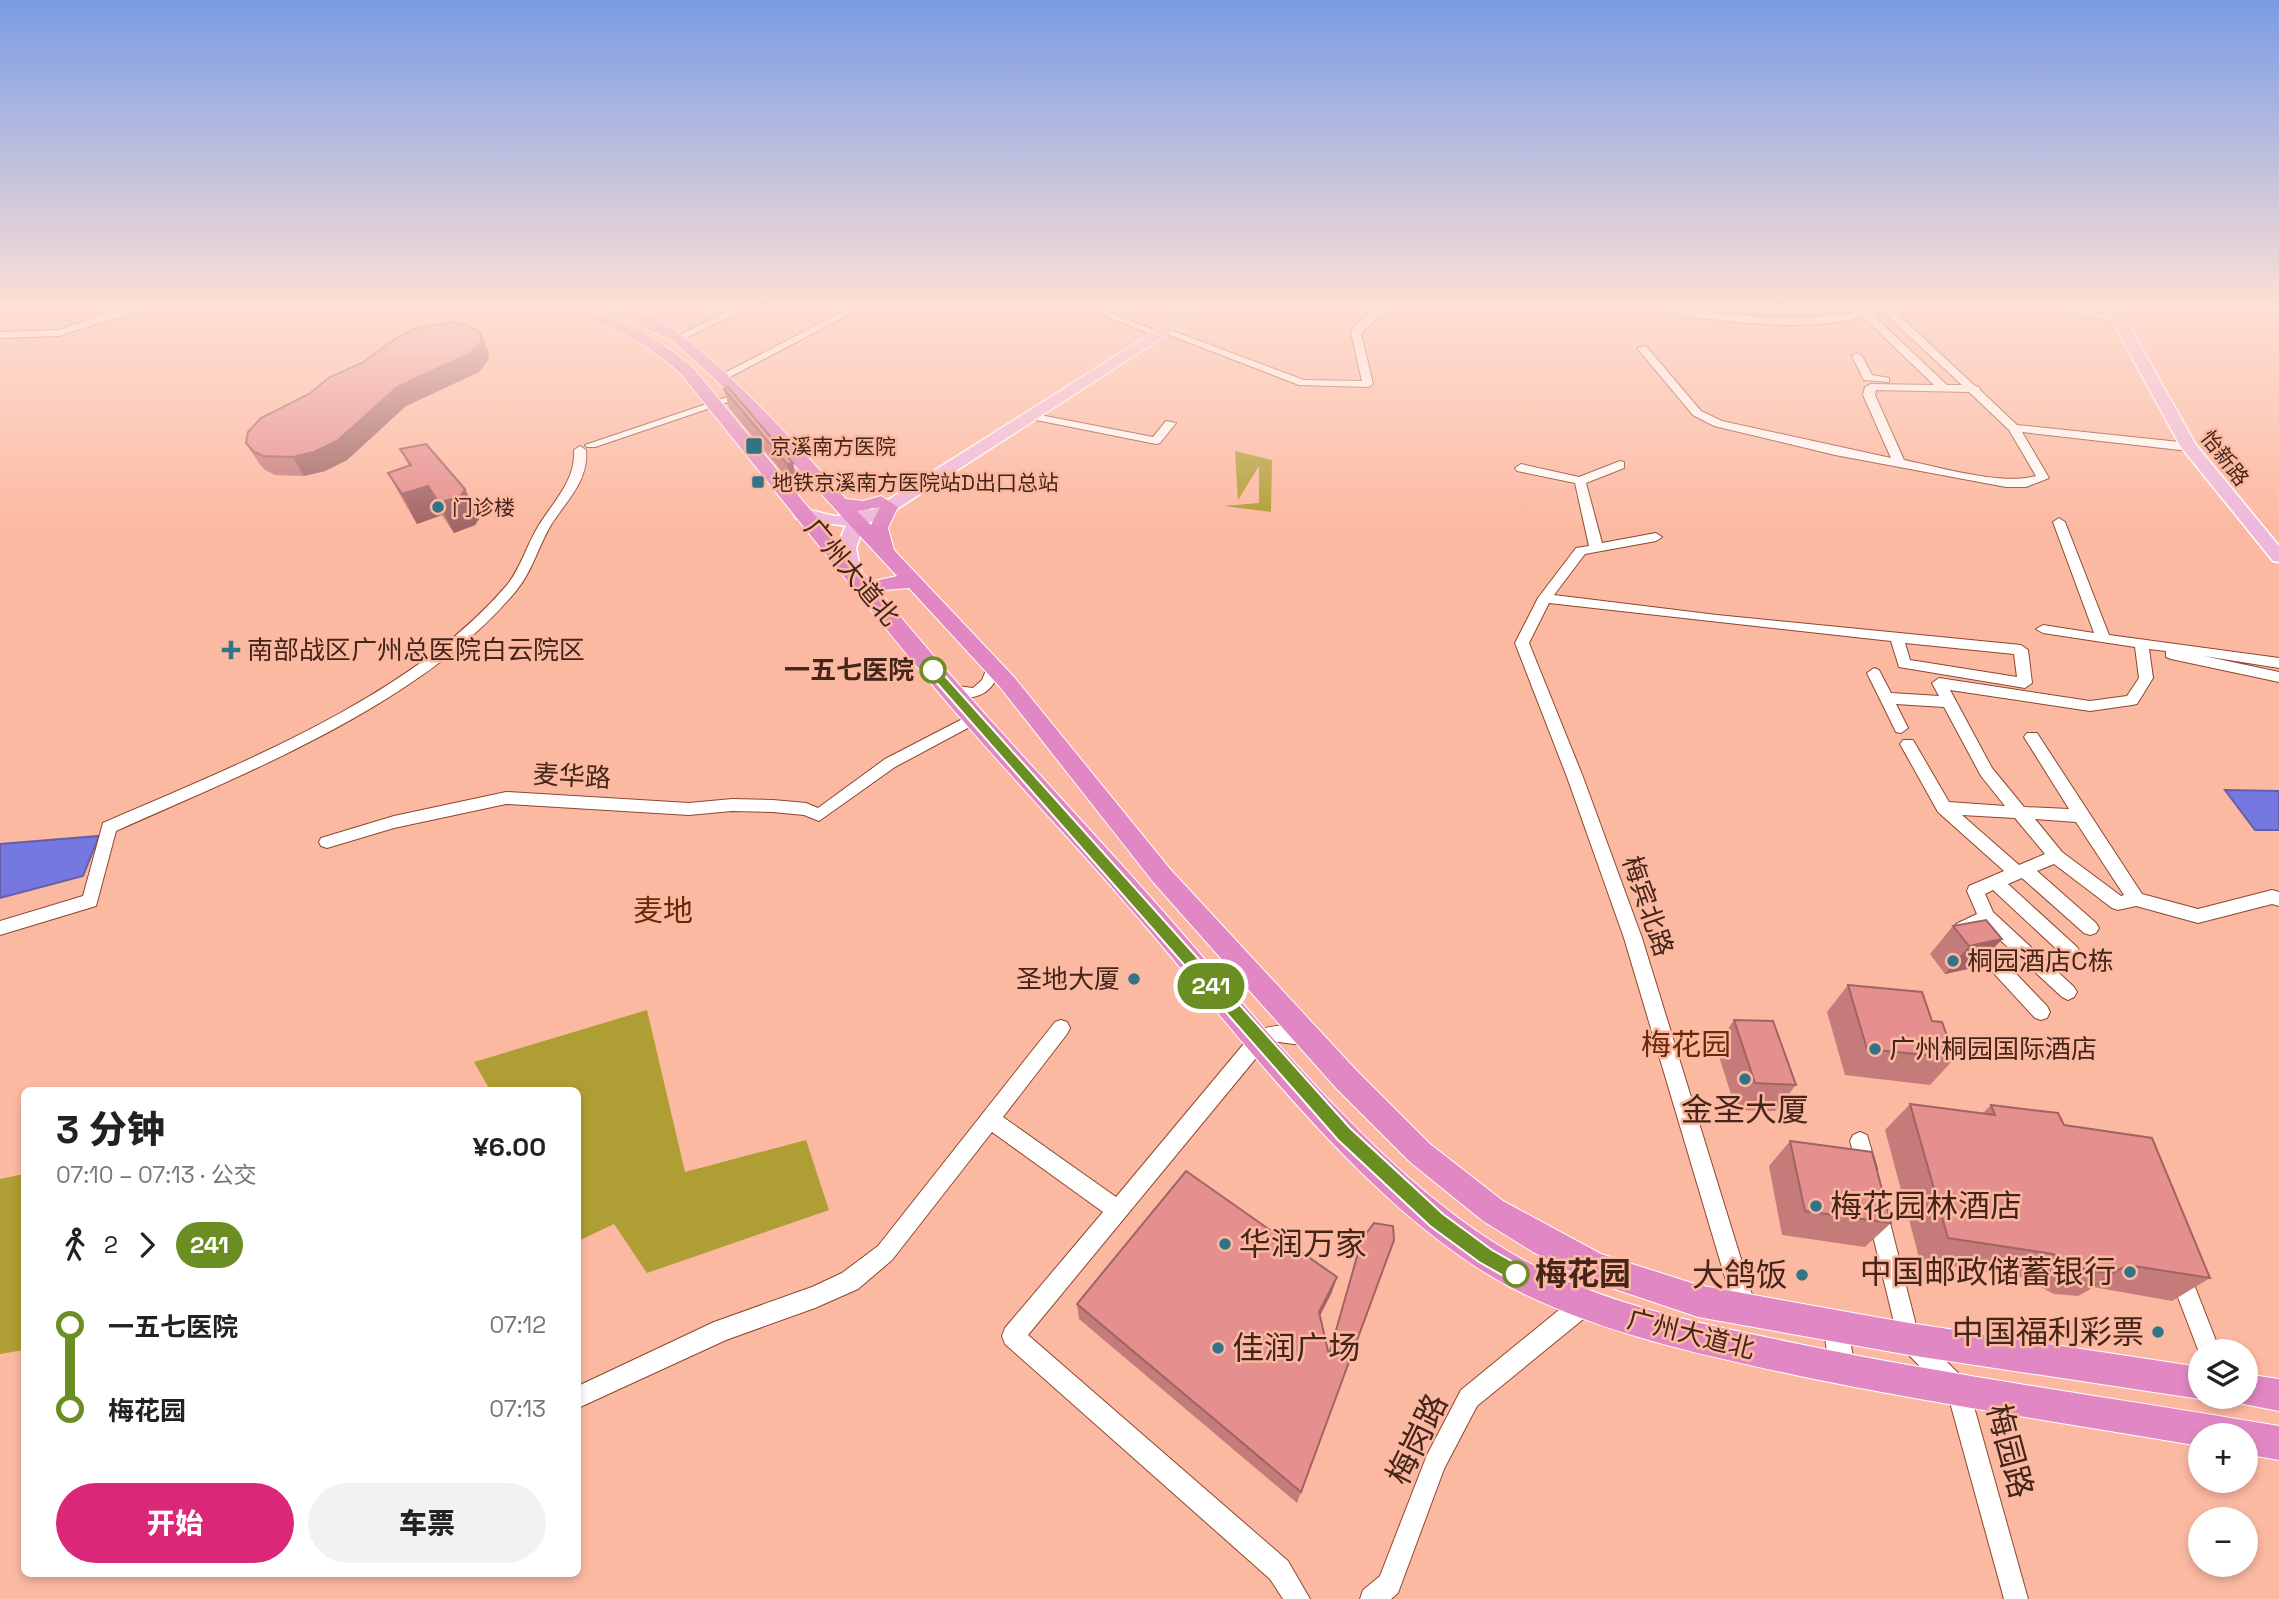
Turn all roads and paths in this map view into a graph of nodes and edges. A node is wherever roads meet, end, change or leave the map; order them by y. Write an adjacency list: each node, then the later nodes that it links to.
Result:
1 (692, 379): 16 (highway, 广州大道北)
2 (724, 379): 15 (highway, 广州大道北)
3 (1083, 379): 28 (main road)
4 (1086, 379): 17 (main road)
5 (1291, 379): 6 (street)
6 (1367, 379)
7 (1668, 379): 21 (street)
8 (1875, 379): 13 (street)
9 (1934, 379): 13 (street)
10 (1962, 379): 14 (street)
11 (2153, 379): 20 (main road, 怡新路)
12 (2158, 379): 33 (main road, 怡新路)
13 (1940, 384): 14 (street); 21 (street)
14 (1975, 390): 19 (street)
15 (740, 396): 16 (street); 25 (highway, 广州大道北)
16 (715, 405): 26 (highway, 广州大道北); 66 (street)
17 (1030, 416): 18 (street); 28 (main road)
18 (1170, 423)
19 (2014, 428): 20 (street); 21 (street)
20 (2189, 447): 36 (main road, 怡新路)
21 (1899, 463)
22 (1620, 465): 24 (street)
23 (1521, 468): 24 (street)
24 (1580, 481): 34 (street)
25 (823, 486): 26 (highway); 27 (highway, 广州大道北)
26 (788, 496): 29 (highway, 广州大道北)
27 (841, 504): 28 (highway); 30 (highway, 广州大道北)
28 (885, 504): 30 (main road); 35 (highway)
29 (803, 514): 30 (main road); 37 (highway, 广州大道北)
30 (857, 522): 35 (highway, 广州大道北); 37 (main road)
31 (2059, 522): 43 (street)
32 (1656, 537): 34 (street)
33 (2279, 544)
34 (1597, 546): 40 (street, 梅宾北路)
35 (886, 553): 38 (highway, 广州大道北)
36 (2279, 557)
37 (852, 572): 39 (highway, 广州大道北)
38 (916, 583): 39 (highway); 46 (highway, 广州大道北)
39 (873, 596): 49 (highway, 广州大道北)
40 (1545, 598): 42 (street); 79 (street, 梅宾北路)
41 (2043, 629): 43 (street)
42 (1897, 638): 42 (street)
43 (2104, 640): 44 (street)
44 (2142, 646): 45 (street); 48 (street); 51 (street)
45 (2279, 663)
46 (993, 668): 49 (street); 72 (highway, 广州大道北)
47 (1874, 673): 50 (street)
48 (2279, 677)
49 (949, 690): 52 (highway, 广州大道北)
50 (1886, 698): 51 (street); 53 (street)
51 (1949, 702): 57 (street)
52 (974, 718): 59 (street, 麦华路); 73 (highway, 广州大道北)
53 (1901, 728)
54 (2032, 737): 58 (street)
55 (1908, 744): 56 (street)
56 (1944, 808): 57 (street); 61 (street)
57 (2020, 813): 58 (street); 60 (street)
58 (2081, 816): 63 (street)
59 (327, 842)
60 (2056, 856): 61 (street); 63 (street)
61 (2020, 871): 62 (street); 67 (street)
62 (1995, 882): 65 (street); 68 (street)
63 (2136, 899): 64 (street)
64 (2279, 899)
65 (1987, 917): 69 (street); 70 (street)
66 (0, 928)
67 (2090, 928)
68 (2071, 951)
69 (2068, 992)
70 (2041, 1012)
71 (1061, 1028): 74 (street)
72 (1308, 1038): 73 (street); 79 (highway, 广州大道北)
73 (1259, 1040): 76 (street); 78 (highway, 广州大道北)
74 (989, 1119): 76 (street); 88 (street)
75 (1860, 1141): 81 (street)
76 (1118, 1210): 92 (street)
77 (2171, 1250): 82 (street)
78 (1584, 1304): 83 (highway, 广州大道北); 93 (street, 梅岗路)
79 (1746, 1311): 80 (highway, 广州大道北)
80 (1835, 1326): 81 (highway, 广州大道北); 83 (street)
81 (1909, 1339): 84 (highway, 广州大道北); 85 (street, 梅园路)
82 (2204, 1339)
83 (1843, 1369): 85 (highway, 广州大道北)
84 (2188, 1381)
85 (1958, 1390): 89 (highway, 广州大道北); 94 (street, 梅园路)
86 (2258, 1392): 87 (highway)
87 (2279, 1395)
88 (581, 1396)
89 (2188, 1428)
90 (2258, 1439): 91 (highway)
91 (2279, 1443)
92 (1298, 1599)
93 (1372, 1599)
94 (2016, 1599)

